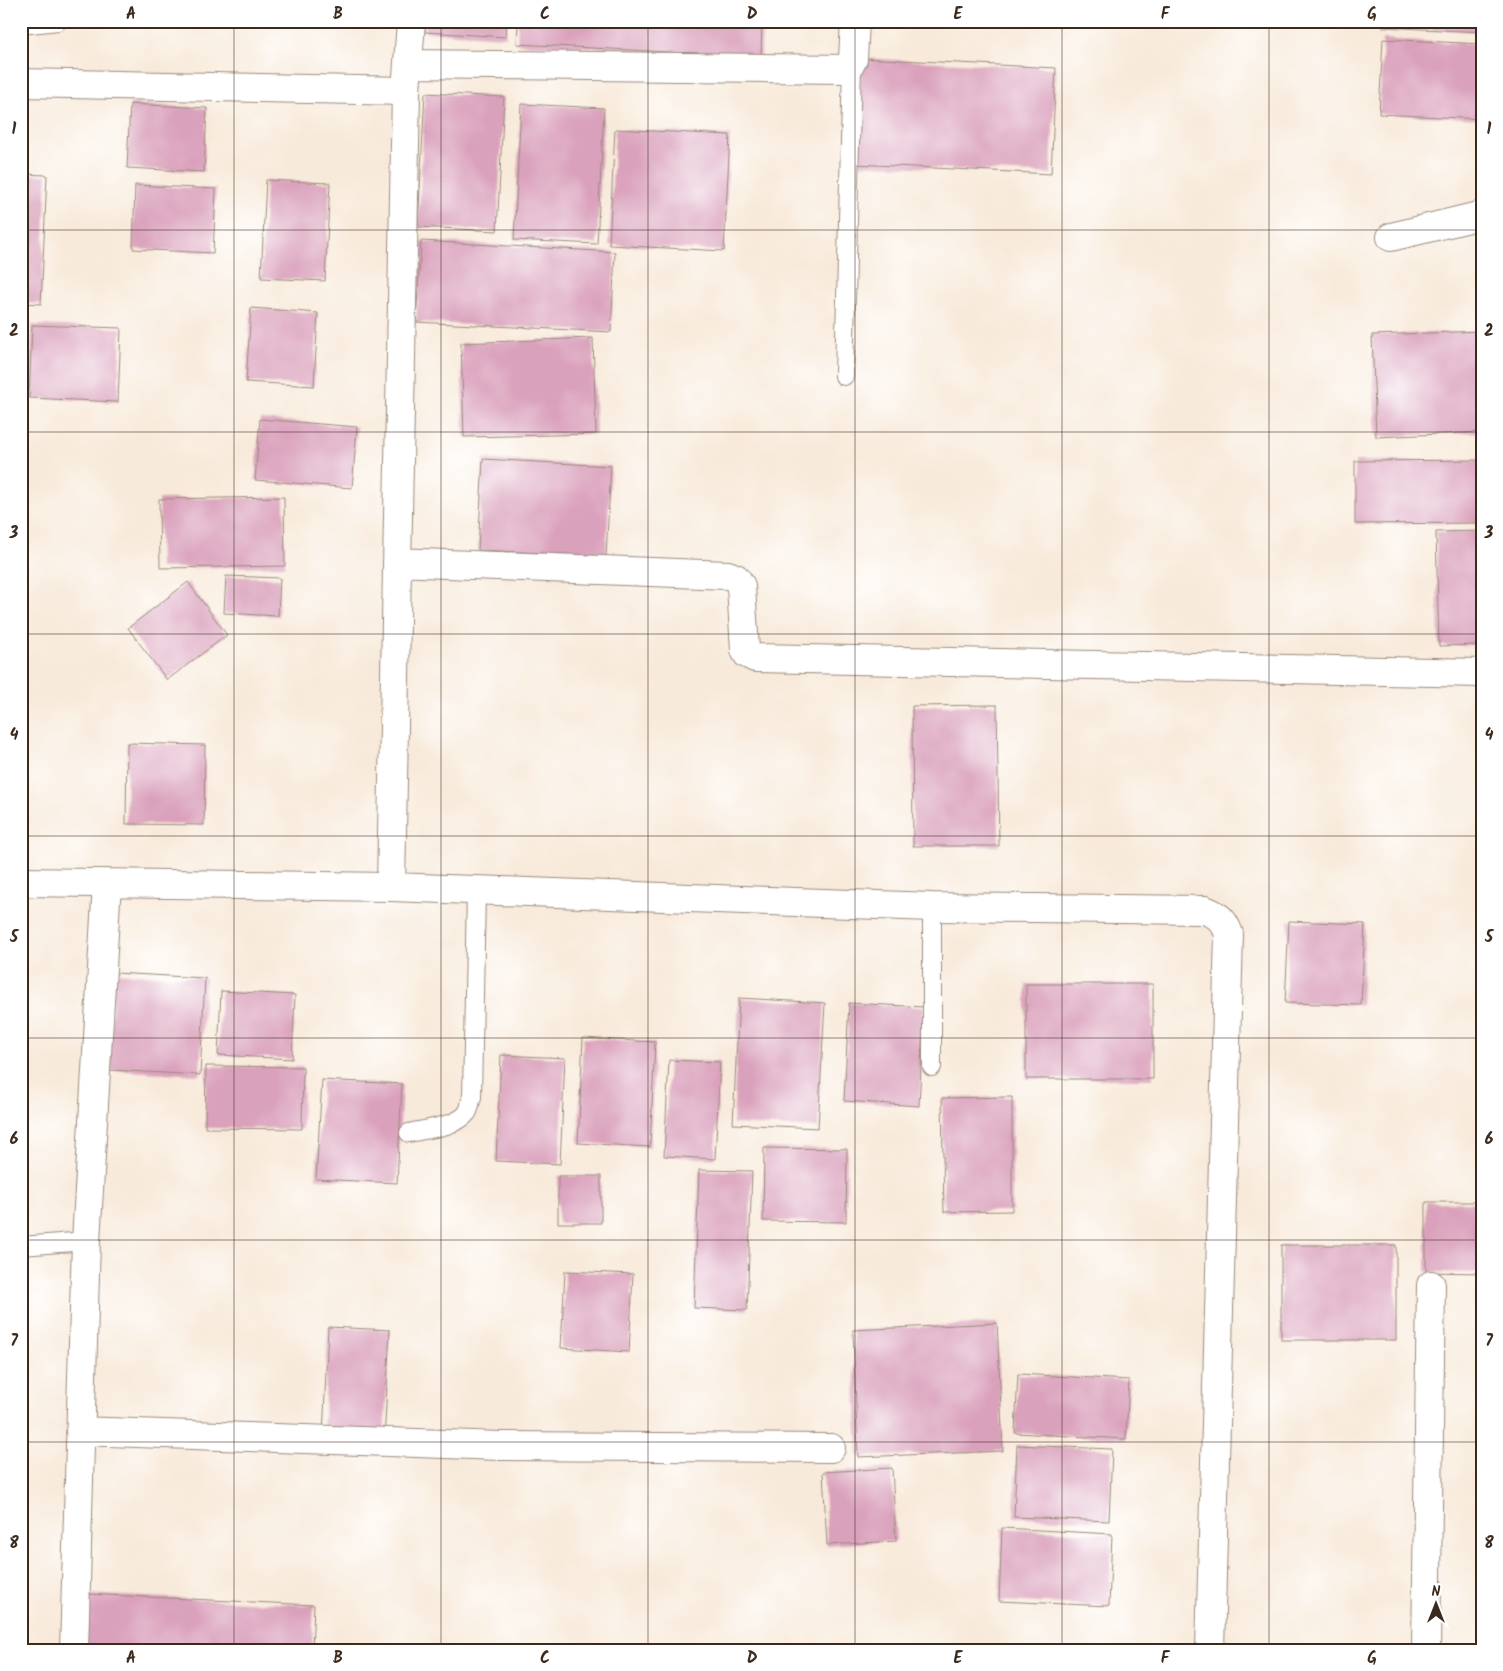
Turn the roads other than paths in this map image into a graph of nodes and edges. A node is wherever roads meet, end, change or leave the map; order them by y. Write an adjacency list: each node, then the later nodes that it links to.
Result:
1 (58, 21): 4 (lane)
2 (411, 21): 6 (street)
3 (855, 21): 5 (street)
4 (21, 25)
5 (852, 66): 6 (street); 10 (lane)
6 (407, 78): 7 (street); 11 (street)
7 (21, 83)
8 (1482, 215): 9 (street)
9 (1390, 237)
10 (844, 376)
11 (397, 562): 12 (street); 15 (street)
12 (1482, 673)
13 (21, 882): 14 (street)
14 (107, 883): 15 (street); 20 (street)
15 (391, 888): 16 (street)
16 (476, 892): 17 (street); 19 (lane)
17 (932, 907): 18 (lane); 26 (street)
18 (932, 1067)
19 (409, 1133)
20 (86, 1241): 21 (lane); 23 (street)
21 (21, 1246)
22 (1431, 1285): 27 (street)
23 (80, 1431): 24 (street); 25 (street)
24 (831, 1448)
25 (74, 1650)
26 (1210, 1650)
27 (1426, 1650)

